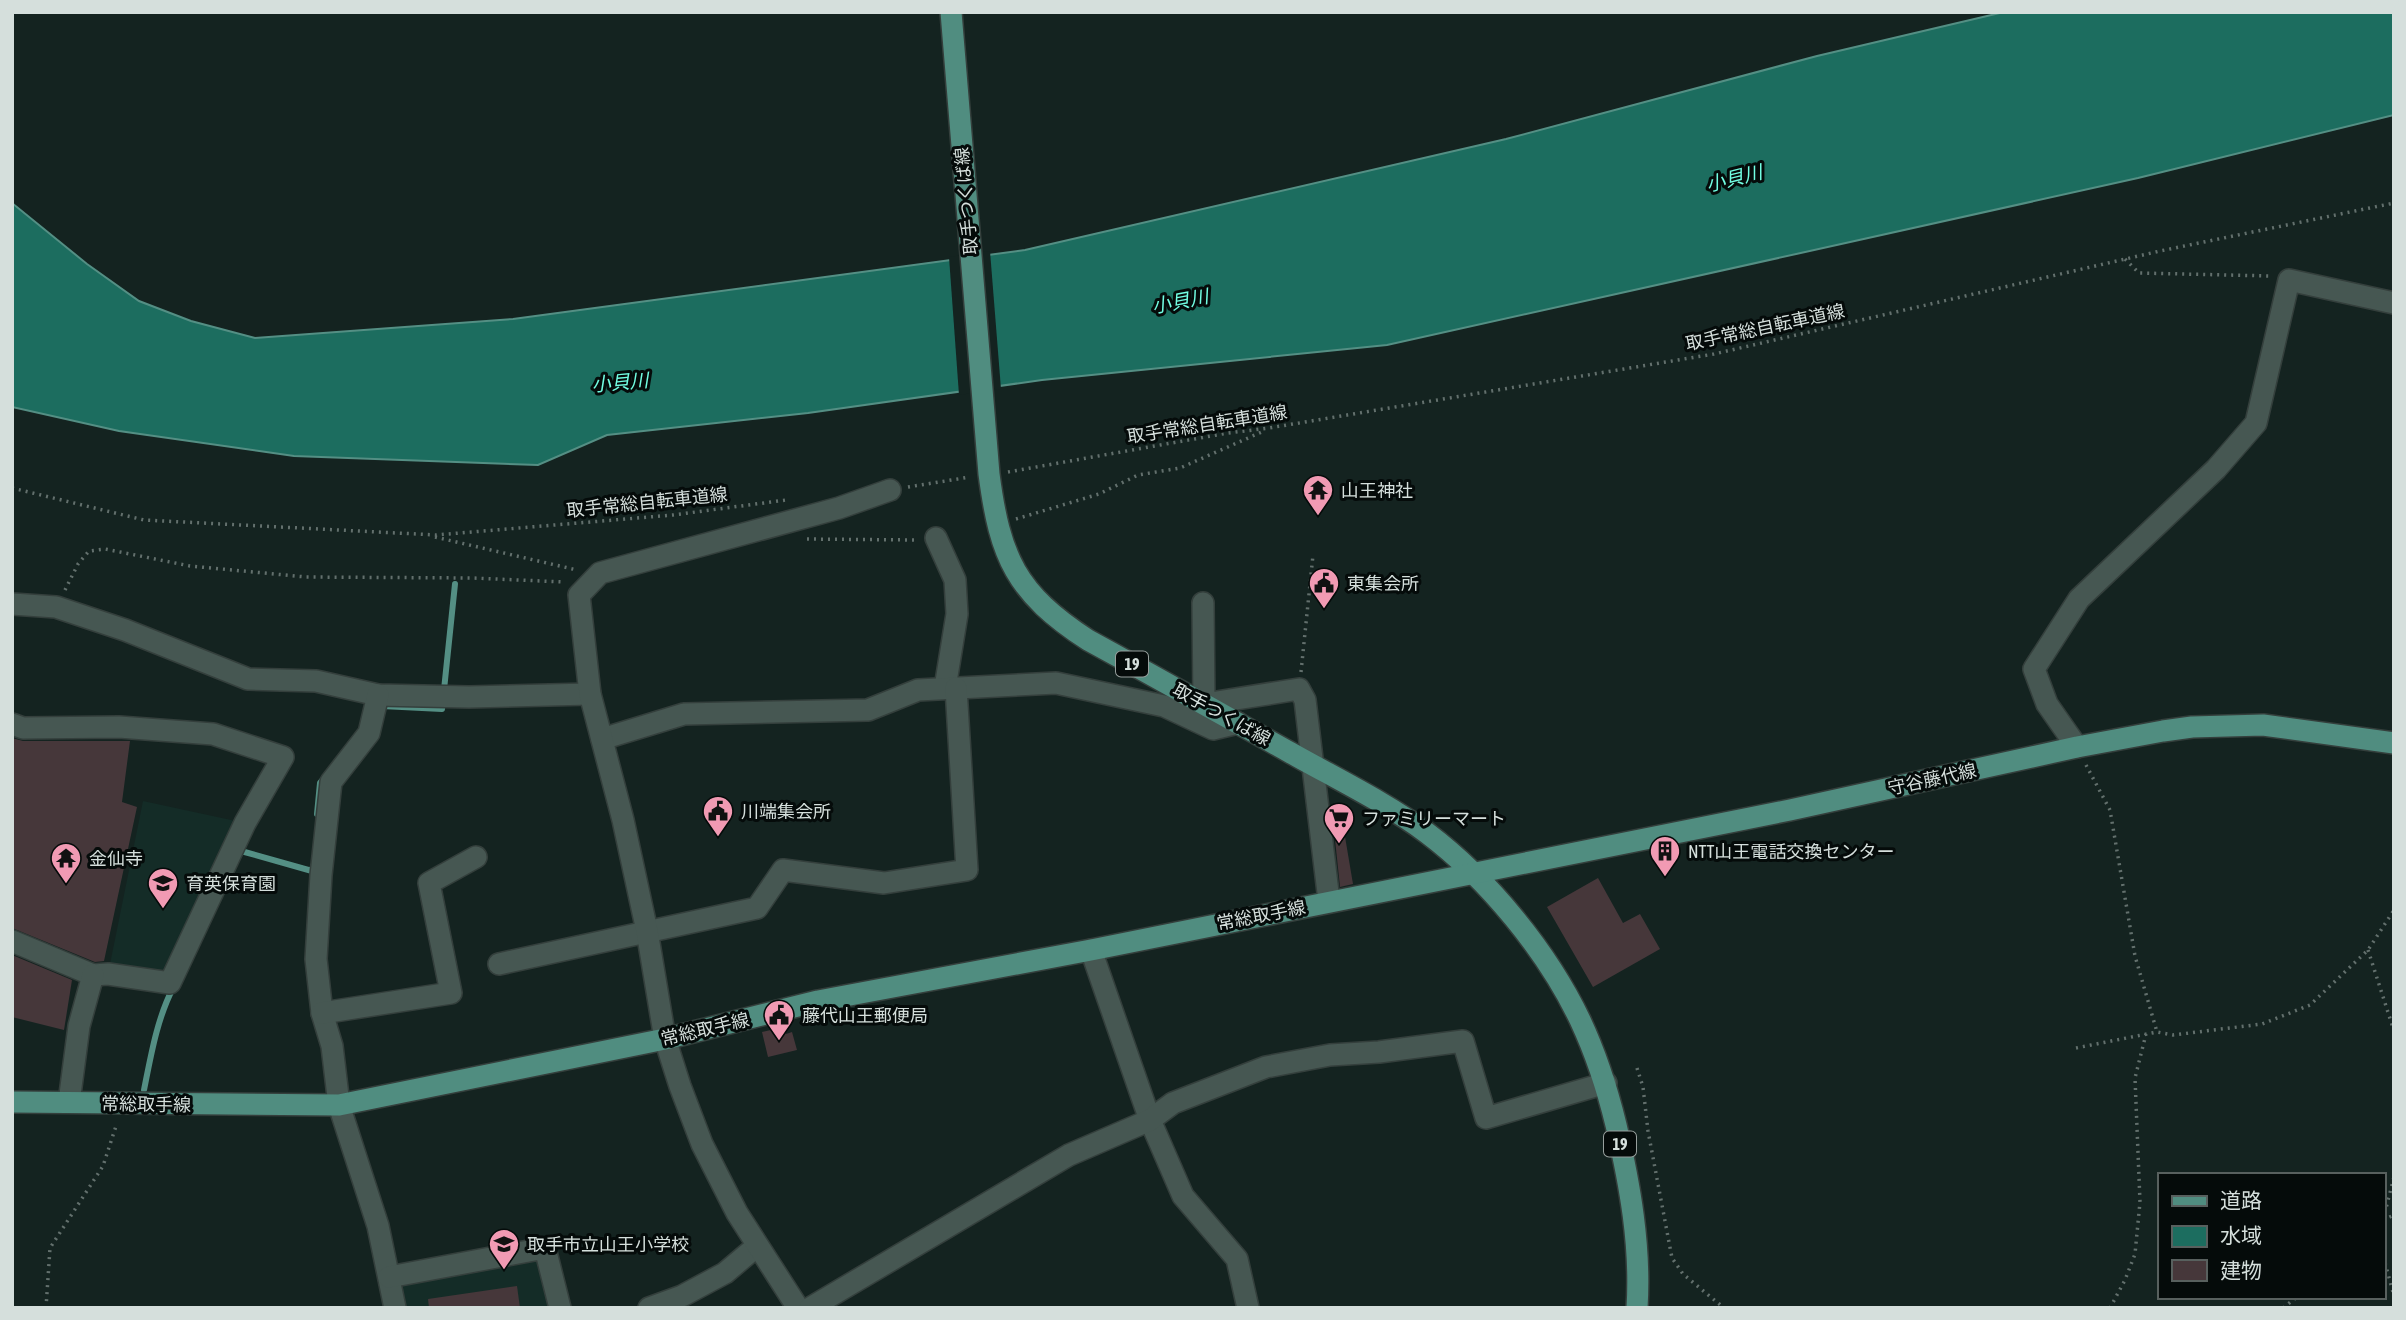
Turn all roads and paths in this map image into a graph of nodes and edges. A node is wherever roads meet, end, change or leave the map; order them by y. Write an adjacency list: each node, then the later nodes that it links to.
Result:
1 (951, 12): 7 (main road, 取手つくば線 / 19)
2 (2394, 203): 3 (path, 取手常総自転車道線)
3 (2125, 259): 4 (path); 6 (path, 取手常総自転車道線)
4 (2289, 280): 5 (street); 29 (street)
5 (2394, 303)
6 (1269, 428): 7 (path, 取手常総自転車道線); 11 (path)
7 (988, 465): 9 (path, 取手常総自転車道線); 24 (main road, 取手つくば線 / 19)
8 (12, 488): 12 (path, 取手常総自転車道線)
9 (890, 490): 16 (street)
10 (796, 499): 12 (path, 取手常総自転車道線)
11 (1013, 520)
12 (426, 535): 16 (path)
13 (936, 538): 14 (path); 20 (street)
14 (797, 540)
15 (1313, 555): 21 (path)
16 (595, 578): 19 (path); 22 (street)
17 (1203, 603): 24 (street)
18 (12, 604): 19 (street)
19 (56, 607): 23 (street)
20 (950, 688): 25 (street); 27 (street); 35 (street)
21 (1299, 689): 24 (street); 30 (street)
22 (590, 694): 23 (street); 27 (street)
23 (378, 695): 41 (street)
24 (1204, 704): 25 (main road, 取手つくば線 / 19)
25 (1238, 723): 30 (main road, 取手つくば線 / 19)
26 (12, 724): 40 (street)
27 (602, 739): 35 (street)
28 (2394, 743): 29 (main road, 守谷藤代線)
29 (2077, 747): 32 (main road, 守谷藤代線); 43 (path)
30 (1311, 764): 32 (main road, 取手つくば線 / 19); 33 (street)
31 (476, 857): 41 (street)
32 (1474, 873): 33 (main road, 常総取手線); 48 (main road, 取手つくば線 / 19)
33 (1329, 901): 37 (main road, 常総取手線)
34 (2394, 910): 38 (path)
35 (647, 931): 39 (street); 45 (street)
36 (12, 941): 40 (street)
37 (1091, 950): 45 (main road, 常総取手線); 53 (street)
38 (2368, 950): 42 (path); 43 (path)
39 (499, 964)
40 (93, 975): 50 (street)
41 (322, 1013): 52 (street)
42 (2394, 1031)
43 (2157, 1032): 44 (path)
44 (2146, 1034): 46 (path); 69 (path)
45 (665, 1039): 52 (main road, 常総取手線); 56 (street)
46 (2076, 1048)
47 (1637, 1068): 68 (path)
48 (1606, 1083): 53 (street); 67 (main road, 取手つくば線 / 19)
49 (12, 1102): 50 (main road, 常総取手線)
50 (69, 1102): 51 (main road, 常総取手線)
51 (123, 1105): 52 (main road, 常総取手線); 60 (path)
52 (339, 1105): 58 (street)
53 (1150, 1120): 65 (street); 66 (street)
54 (2394, 1177): 55 (path)
55 (2385, 1212)
56 (757, 1246): 63 (street); 64 (street)
57 (2385, 1263): 59 (path)
58 (389, 1277): 61 (street); 62 (street)
59 (2394, 1296)
60 (46, 1308)
61 (395, 1308)
62 (561, 1308)
63 (649, 1308)
64 (798, 1308)
65 (810, 1308)
66 (1248, 1308)
67 (1637, 1308)
68 (1724, 1308)
69 (2110, 1308)

